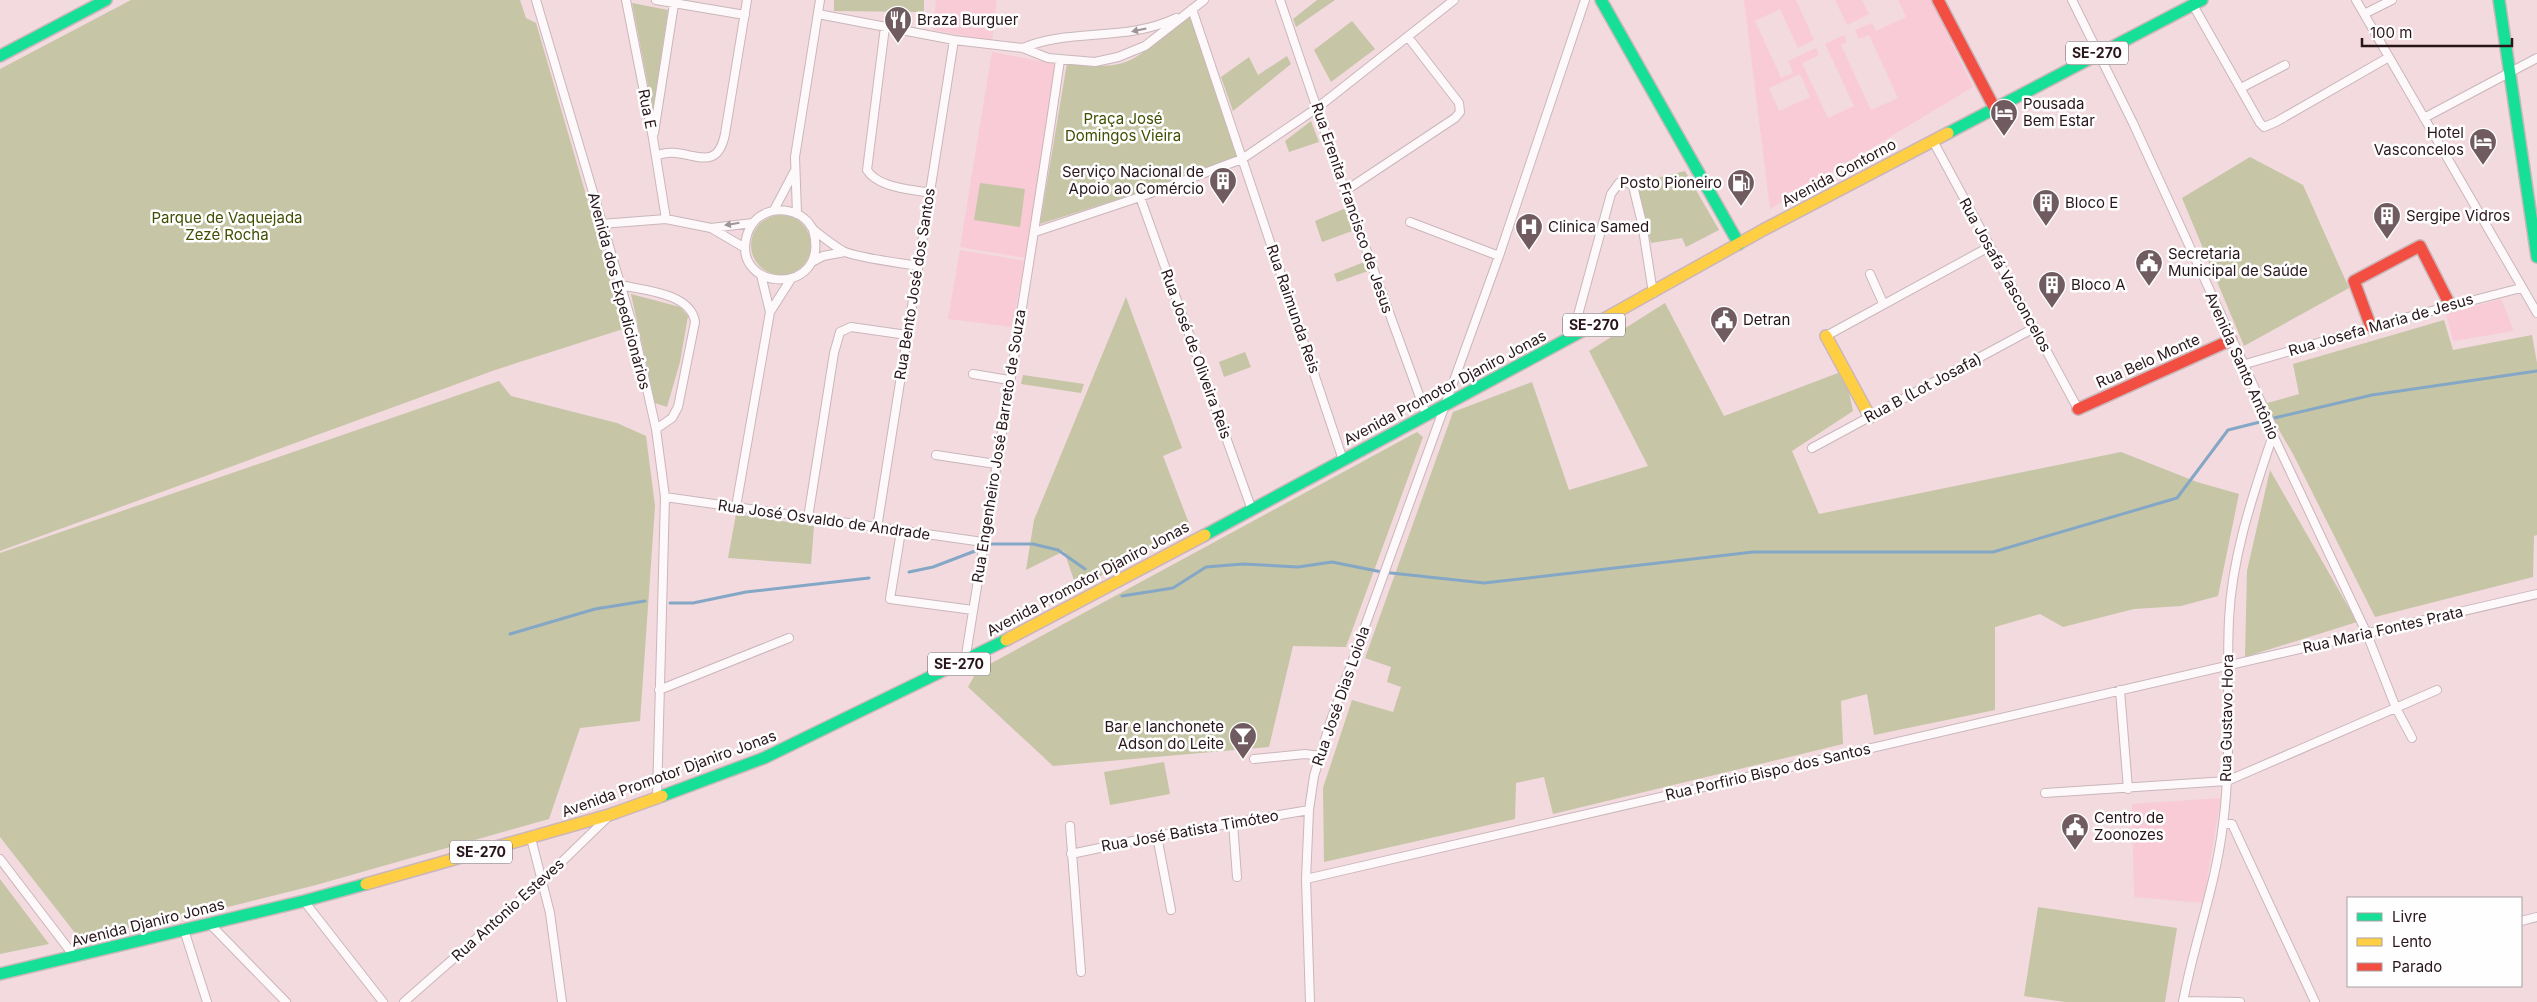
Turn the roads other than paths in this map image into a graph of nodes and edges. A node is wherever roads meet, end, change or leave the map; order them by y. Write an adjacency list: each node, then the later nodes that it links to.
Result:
1 (106, 0): 31 (main road)
2 (536, 0): 54 (street, Avenida dos Expedicionários)
3 (626, 0): 41 (street, Rua E)
4 (656, 0): 18 (street)
5 (747, 0): 23 (street)
6 (820, 0): 20 (street)
7 (1204, 0): 19 (street)
8 (1280, 0): 38 (street, Rua Erenita Francisco de Jesus)
9 (1454, 0): 25 (street)
10 (1585, 0): 62 (street, Rua José Dias Loiola)
11 (1601, 0): 58 (main road)
12 (1938, 0): 39 (main road)
13 (2072, 0): 29 (street, Avenida Santo Antônio)
14 (2356, 0): 22 (street)
15 (2392, 0): 22 (street)
16 (2499, 0): 36 (main road)
17 (2193, 3): 29 (main road, Avenida Contorno / SE-270); 37 (street)
18 (674, 4): 23 (street); 41 (street)
19 (1192, 9): 21 (street); 44 (street)
20 (818, 14): 24 (street); 45 (street)
21 (1185, 14): 27 (street, one-way to 27); 34 (street)
22 (2364, 14): 32 (street)
23 (745, 16): 43 (street)
24 (885, 27): 26 (street); 47 (street)
25 (1408, 37): 38 (street); 46 (street)
26 (954, 40): 28 (street); 47 (street, Rua Bento José dos Santos)
27 (1040, 42): 28 (street); 30 (street)
28 (1023, 48): 30 (street)
29 (2097, 53): 39 (main road, Avenida Contorno / SE-270); 81 (street, Avenida Santo Antônio)
30 (1039, 55): 34 (street)
31 (0, 56)
32 (2389, 57): 37 (street); 40 (street)
33 (2537, 58): 36 (street)
34 (1060, 60): 57 (street)
35 (2285, 64): 37 (street)
36 (2509, 74): 40 (street); 63 (main road)
37 (2241, 88)
38 (1317, 108): 44 (street); 46 (street, Rua Erenita Francisco de Jesus)
39 (1994, 108): 42 (main road, Avenida Contorno / SE-270)
40 (2424, 118): 70 (street)
41 (653, 138): 43 (street, Rua E)
42 (1932, 141): 58 (main road, Avenida Contorno / SE-270); 59 (street, Rua Josafá Vasconcelos)
43 (656, 156): 51 (street, Rua E)
44 (1242, 159): 48 (street); 93 (street, Rua Raimunda Reis)
45 (794, 172): 49 (street); 50 (street)
46 (1345, 191): 87 (street, Rua Erenita Francisco de Jesus)
47 (930, 193): 65 (street, Rua Bento José dos Santos)
48 (1140, 197): 57 (street); 97 (street, Rua José de Oliveira Reis)
49 (774, 210): 50 (street); 53 (street)
50 (796, 213): 56 (street)
51 (666, 219): 54 (street); 55 (street)
52 (1410, 222): 62 (street)
53 (753, 223): 55 (street, one-way to 55); 60 (street)
54 (602, 224): 69 (street, Avenida dos Expedicionários)
55 (711, 228): 60 (street)
56 (813, 230): 61 (street); 64 (street)
57 (1035, 232): 84 (street, Rua Engenheiro José Barreto de Souza)
58 (1739, 244): 71 (main road, Avenida Promotor Djaniro Jonas / SE-270)
59 (1989, 247): 72 (street); 77 (street, Rua Josafá Vasconcelos)
60 (745, 248): 67 (street)
61 (845, 252): 64 (street); 65 (street)
62 (1499, 256): 85 (street, Rua José Dias Loiola)
63 (2537, 257)
64 (812, 262): 68 (street)
65 (918, 266): 78 (street, Rua Bento José dos Santos)
66 (1870, 274): 72 (street)
67 (762, 275): 68 (street); 74 (street)
68 (791, 279): 74 (street)
69 (620, 285): 89 (street, Avenida dos Expedicionários); 89 (street)
70 (2521, 288): 73 (street, Rua Josefa Maria de Jesus); 75 (street)
71 (1653, 293): 80 (main road, Avenida Promotor Djaniro Jonas / SE-270); 80 (street)
72 (1883, 303): 79 (street)
73 (2450, 305): 76 (street, Rua Josefa Maria de Jesus); 76 (main road)
74 (770, 312): 96 (street)
75 (2537, 313)
76 (2371, 327): 82 (street, Rua Josefa Maria de Jesus)
77 (2034, 328): 86 (street, Rua Josafá Vasconcelos); 88 (street, Rua B (Lot Josafa))
78 (907, 335): 98 (street); 99 (street, Rua Bento José dos Santos)
79 (1826, 336): 88 (main road)
80 (1572, 337): 85 (main road, Avenida Promotor Djaniro Jonas / SE-270)
81 (2231, 340): 82 (street, Avenida Santo Antônio); 86 (main road, Rua Belo Monte)
82 (2242, 365): 90 (street, Avenida Santo Antônio)
83 (973, 374): 84 (street)
84 (1009, 380): 94 (street, Rua Engenheiro José Barreto de Souza)
85 (1446, 403): 87 (main road, Avenida Promotor Djaniro Jonas / SE-270); 113 (street, Rua José Dias Loiola)
86 (2078, 410)
87 (1426, 414): 93 (main road, Avenida Promotor Djaniro Jonas / SE-270)
88 (1870, 417): 91 (street, Rua B (Lot Josafa))
89 (656, 429): 95 (street, Avenida dos Expedicionários)
90 (2273, 435): 104 (street, Avenida Santo Antônio); 107 (street, Rua Gustavo Hora)
91 (1812, 448)
92 (936, 455): 94 (street)
93 (1343, 460): 97 (main road, Avenida Promotor Djaniro Jonas / SE-270)
94 (996, 464): 101 (street, Rua Engenheiro José Barreto de Souza)
95 (665, 497): 96 (street, Rua José Osvaldo de Andrade); 108 (street, Avenida dos Expedicionários)
96 (736, 507): 98 (street, Rua José Osvaldo de Andrade)
97 (1252, 510): 106 (main road, Avenida Promotor Djaniro Jonas / SE-270)
98 (808, 518): 99 (street, Rua José Osvaldo de Andrade)
99 (877, 528): 100 (street, Rua José Osvaldo de Andrade)
100 (901, 531): 101 (street, Rua José Osvaldo de Andrade); 103 (street)
101 (984, 542): 103 (street, Rua Engenheiro José Barreto de Souza)
102 (2537, 594): 104 (street, Rua Maria Fontes Prata)
103 (973, 610): 106 (street, Rua Engenheiro José Barreto de Souza)
104 (2367, 634): 107 (street, Rua Maria Fontes Prata); 111 (street, Avenida Santo Antônio)
105 (789, 638): 108 (street)
106 (965, 661): 118 (main road, Avenida Promotor Djaniro Jonas / SE-270)
107 (2228, 664): 109 (street, Rua Porfirio Bispo dos Santos); 115 (street, Rua Gustavo Hora)
108 (659, 690): 118 (street, Avenida dos Expedicionários)
109 (2120, 690): 116 (street); 129 (street, Rua Porfirio Bispo dos Santos)
110 (2436, 690): 111 (street)
111 (2396, 708): 112 (street, Avenida Santo Antônio); 115 (street)
112 (2412, 738)
113 (1321, 756): 114 (street); 119 (street, Rua José Dias Loiola)
114 (1254, 759)
115 (2227, 781): 116 (street); 122 (street, Rua Gustavo Hora)
116 (2128, 789): 117 (street)
117 (2045, 793)
118 (657, 797): 120 (main road, Avenida Promotor Djaniro Jonas / SE-270)
119 (1309, 810): 121 (street, Rua José Batista Timóteo); 129 (street, Rua José Dias Loiola)
120 (609, 815): 125 (main road, Avenida Promotor Djaniro Jonas / SE-270); 130 (street, Rua Antonio Esteves)
121 (1232, 823): 124 (street, Rua José Batista Timóteo); 128 (street)
122 (2224, 824): 140 (street, Rua Gustavo Hora); 148 (street)
123 (1070, 826): 126 (street)
124 (1158, 836): 126 (street, Rua José Batista Timóteo); 132 (street)
125 (531, 838): 130 (street); 131 (main road, Avenida Promotor Djaniro Jonas / SE-270)
126 (1071, 854): 138 (street)
127 (0, 858): 137 (street)
128 (1237, 877)
129 (1306, 879): 146 (street, Rua José Dias Loiola)
130 (543, 880): 144 (street, Rua Antonio Esteves); 145 (street)
131 (304, 901): 135 (main road, Avenida Djaniro Jonas / SE-270); 143 (street)
132 (1171, 910)
133 (2537, 917): 134 (street)
134 (2522, 921)
135 (209, 923): 136 (main road, Avenida Djaniro Jonas / SE-270); 142 (street)
136 (184, 930): 137 (main road, Avenida Djaniro Jonas / SE-270); 141 (street)
137 (74, 956): 139 (main road, Avenida Djaniro Jonas / SE-270)
138 (1081, 972)
139 (0, 974)
140 (2183, 1001): 147 (street)
141 (207, 1002)
142 (286, 1002)
143 (383, 1002)
144 (404, 1002)
145 (562, 1002)
146 (1310, 1002)
147 (2240, 1002)
148 (2314, 1002)

